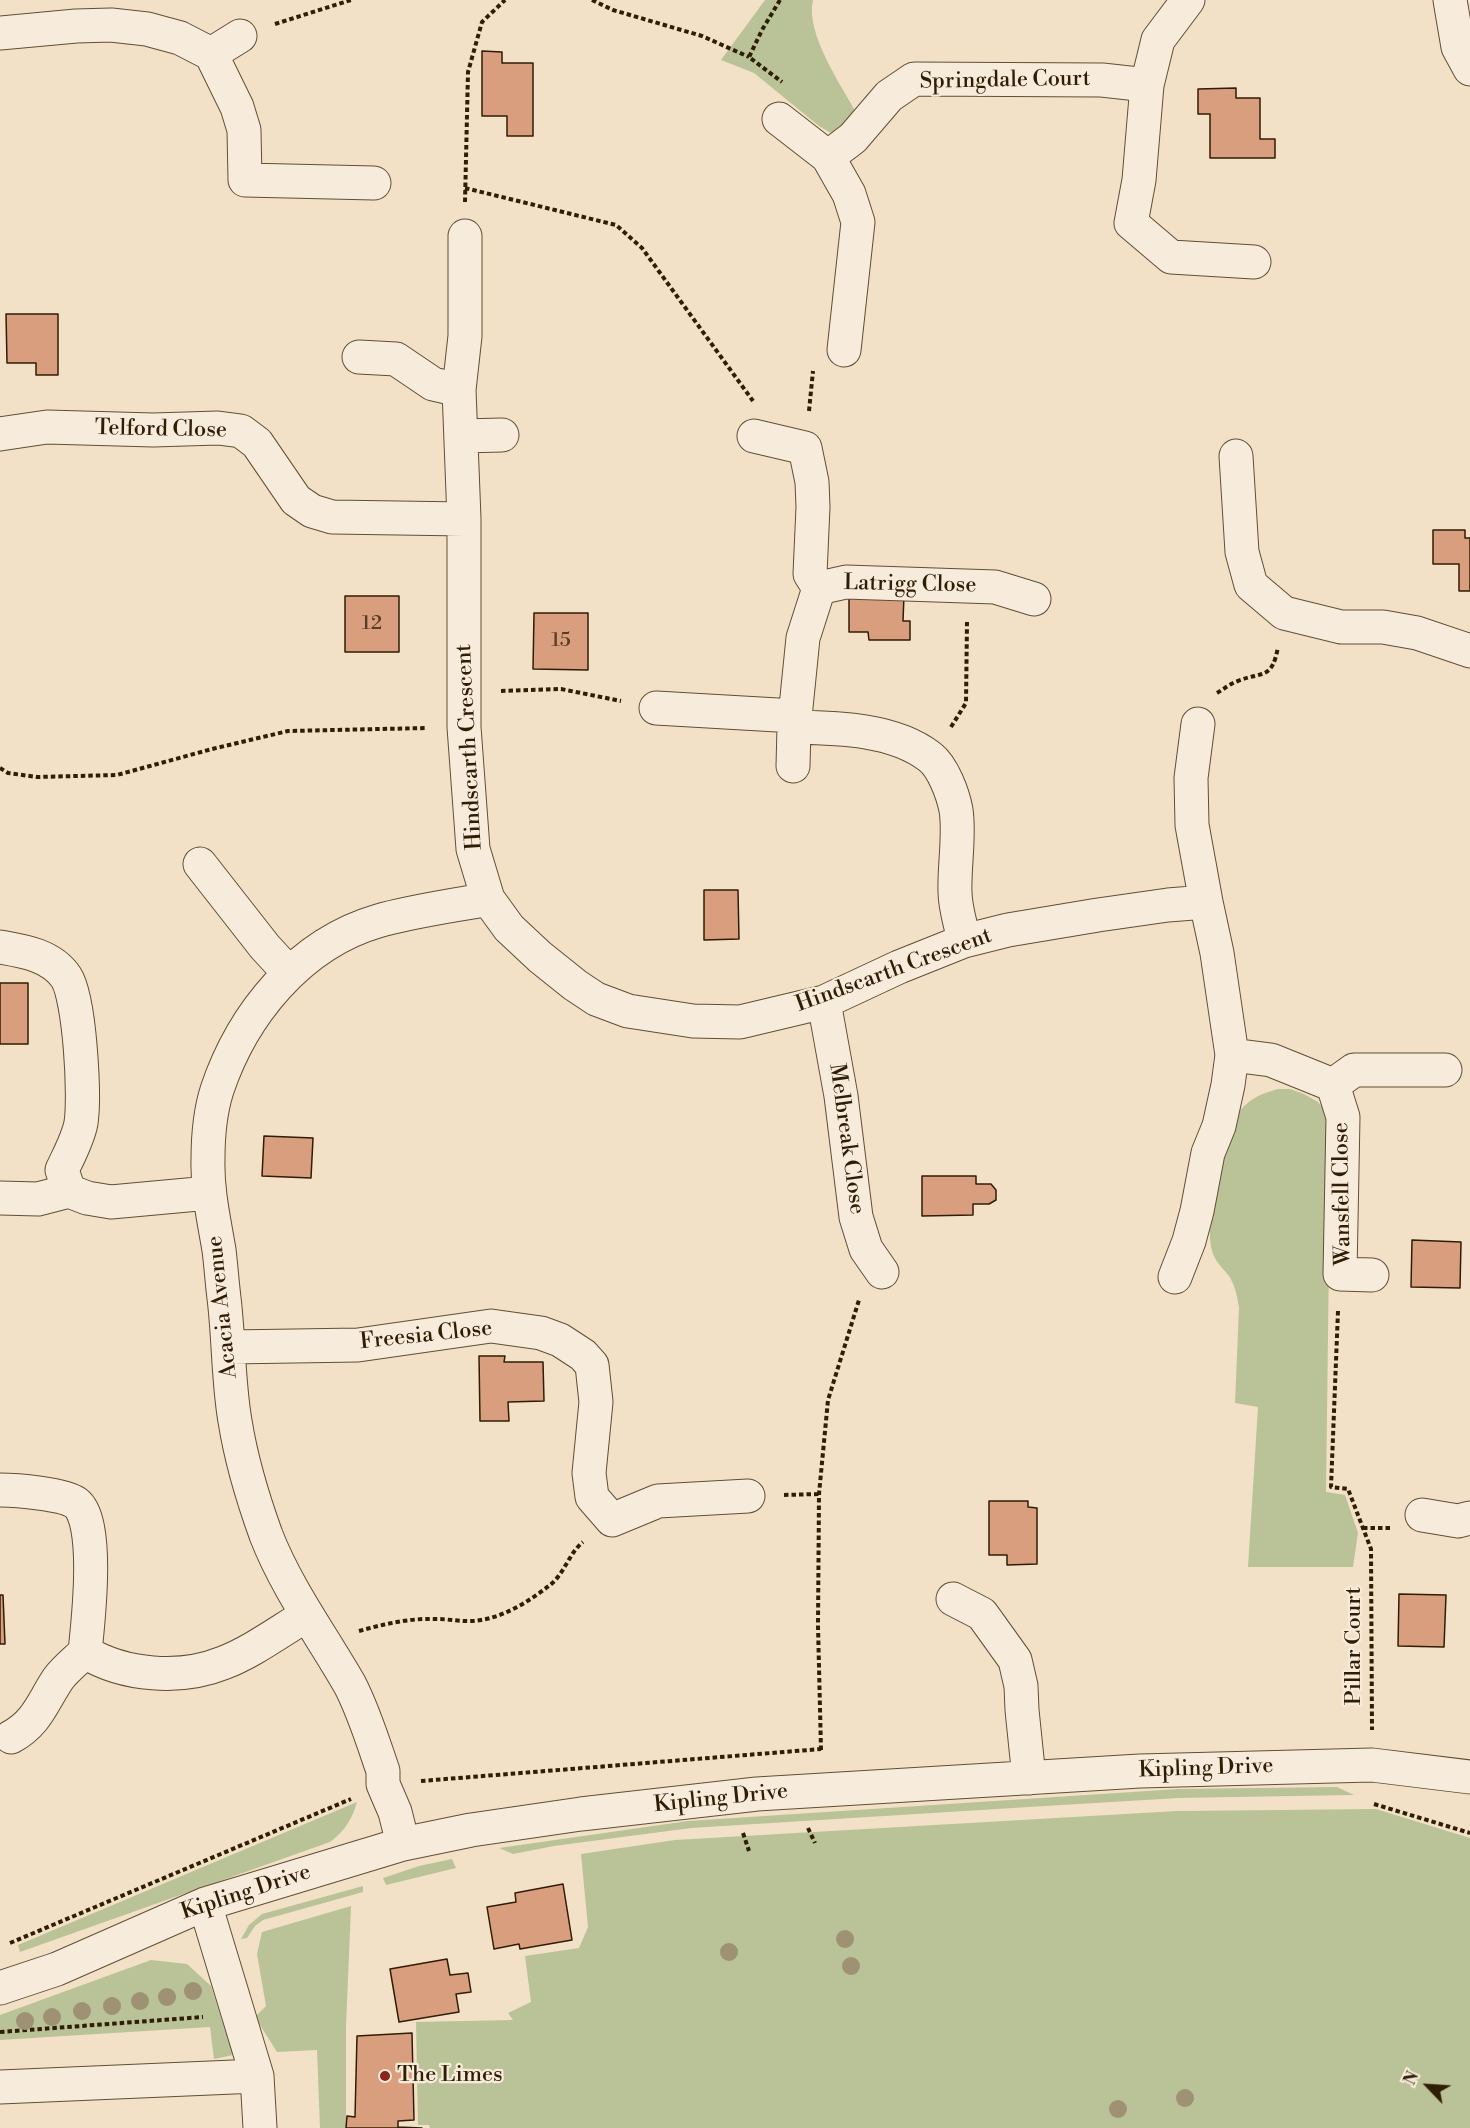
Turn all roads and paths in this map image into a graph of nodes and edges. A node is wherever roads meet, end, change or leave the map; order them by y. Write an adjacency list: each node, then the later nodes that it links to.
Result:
1 (351, 0): 8 (path)
2 (506, 0): 17 (path)
3 (592, 0): 10 (path)
4 (780, 0): 10 (path)
5 (1188, 0): 13 (street)
6 (1450, 0): 11 (street)
7 (0, 33): 9 (street)
8 (240, 36): 9 (street)
9 (211, 54): 16 (street)
10 (749, 57): 12 (path)
11 (1470, 69)
12 (784, 83)
13 (1147, 85): 15 (street, Springdale Court); 19 (street)
14 (779, 119): 15 (street)
15 (828, 157): 20 (street)
16 (374, 183)
17 (465, 188): 18 (path); 23 (path)
18 (465, 236): 22 (street, Hindscarth Crescent)
19 (1254, 262)
20 (844, 350)
21 (359, 357): 22 (street)
22 (459, 390): 26 (street, Hindscarth Crescent)
23 (757, 423): 30 (street)
24 (0, 434): 28 (street, Telford Close)
25 (502, 435): 26 (street)
26 (460, 436): 28 (street, Hindscarth Crescent)
27 (1236, 456): 32 (street)
28 (464, 519): 34 (street, Hindscarth Crescent)
29 (967, 585): 30 (street, Latrigg Close); 31 (street, Latrigg Close); 39 (path)
30 (819, 588): 36 (street, Latrigg Close)
31 (1034, 599)
32 (1284, 613): 33 (street); 37 (path)
33 (1470, 651)
34 (464, 692): 35 (path); 38 (street, Hindscarth Crescent)
35 (656, 708): 36 (street)
36 (795, 722): 39 (street); 40 (street, Latrigg Close)
37 (1198, 724): 44 (street)
38 (464, 728): 41 (path); 43 (street, Hindscarth Crescent)
39 (932, 758): 45 (street)
40 (793, 766)
41 (0, 768)
42 (200, 864): 47 (street)
43 (488, 899): 47 (street, Acacia Avenue); 48 (street, Hindscarth Crescent)
44 (1206, 902): 45 (street, Hindscarth Crescent); 49 (street)
45 (964, 941): 48 (street, Hindscarth Crescent)
46 (0, 947): 52 (street)
47 (289, 972): 53 (street, Acacia Avenue)
48 (824, 1002): 55 (street, Melbreak Close)
49 (1232, 1055): 51 (street); 58 (street)
50 (1445, 1070): 51 (street)
51 (1333, 1085): 56 (street, Wansfell Close)
52 (69, 1191): 53 (street); 54 (street)
53 (209, 1193): 59 (street, Acacia Avenue)
54 (0, 1198)
55 (882, 1272): 70 (path)
56 (1340, 1274): 57 (street, Wansfell Close); 71 (path, Pillar Court)
57 (1372, 1275)
58 (1175, 1277)
59 (230, 1347): 64 (street, Freesia Close); 66 (street, Acacia Avenue)
60 (0, 1490): 68 (street)
61 (748, 1496): 64 (street)
62 (1422, 1515): 63 (street)
63 (1470, 1518)
64 (612, 1520): 67 (path)
65 (953, 1599): 73 (street)
66 (307, 1615): 67 (street, Acacia Avenue); 68 (street)
67 (325, 1645): 74 (street, Acacia Avenue)
68 (85, 1652): 69 (street)
69 (10, 1737)
70 (821, 1749): 74 (path); 75 (path)
71 (1371, 1765): 72 (street, Kipling Drive); 73 (street, Kipling Drive)
72 (1470, 1777)
73 (1029, 1778): 75 (street, Kipling Drive)
74 (383, 1784): 79 (street, Acacia Avenue); 82 (path)
75 (823, 1789): 79 (street, Kipling Drive)
76 (807, 1825): 78 (path)
77 (741, 1830): 80 (path)
78 (815, 1843)
79 (403, 1844): 81 (street, Kipling Drive)
80 (749, 1851)
81 (205, 1904): 83 (street, Kipling Drive); 84 (street)
82 (0, 1947)
83 (0, 1988)
84 (238, 2011): 85 (path); 86 (street)
85 (0, 2032)
86 (257, 2076): 87 (street); 88 (street)
87 (0, 2087)
88 (260, 2128)

